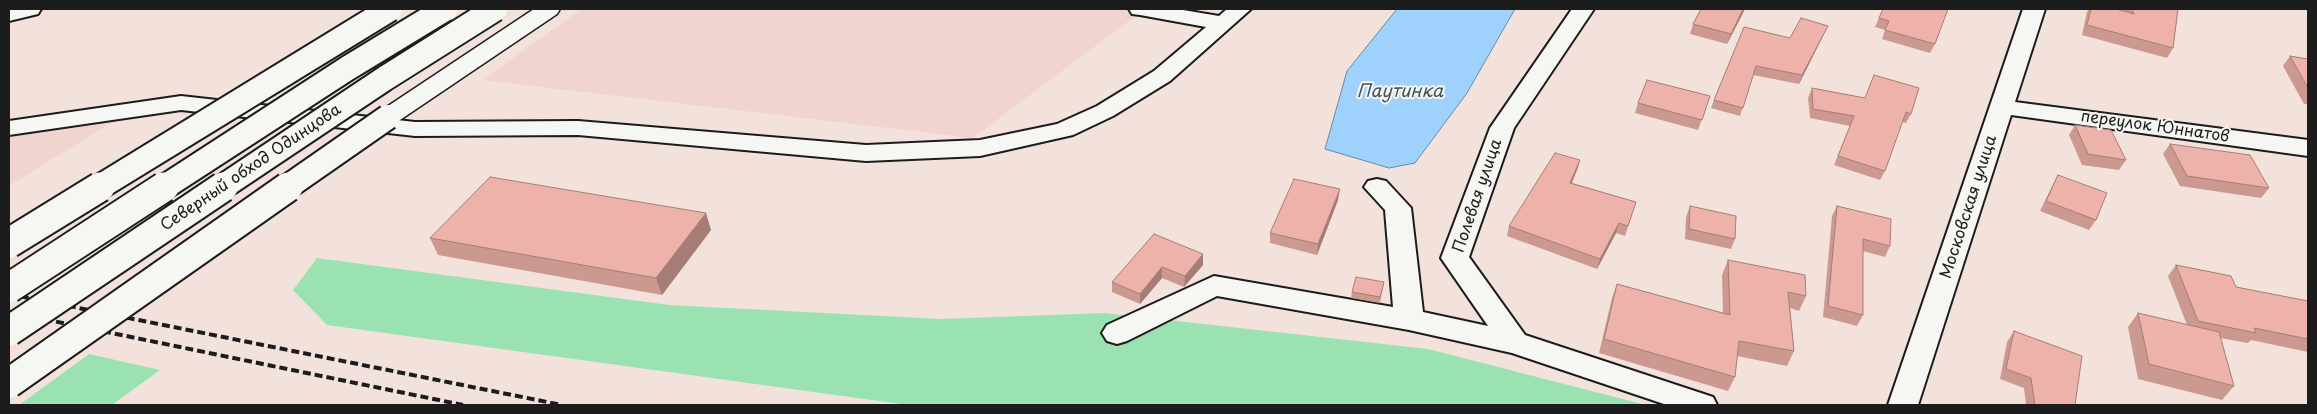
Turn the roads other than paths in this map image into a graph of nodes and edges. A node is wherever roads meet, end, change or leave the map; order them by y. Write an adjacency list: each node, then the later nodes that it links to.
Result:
1 (30, 9): 9 (street)
2 (390, 9): 15 (main road, bridge)
3 (445, 9): 16 (main road, Северный обход Одинцова, bridge)
4 (495, 9): 18 (main road, Северный обход Одинцова, bridge)
5 (549, 9): 21 (main road, bridge)
6 (1140, 9): 10 (street)
7 (1583, 9): 20 (street, Полевая улица)
8 (2034, 9): 11 (street, Московская улица)
9 (9, 14)
10 (1231, 16): 12 (street)
11 (2002, 107): 13 (street, переулок Юннатов); 23 (street, Московская улица)
12 (9, 128)
13 (2308, 148)
14 (1377, 188): 17 (street)
15 (9, 243)
16 (9, 288)
17 (1408, 320): 19 (street); 20 (street)
18 (9, 331)
19 (1116, 333)
20 (1515, 343): 22 (street)
21 (9, 383)
22 (1702, 405)
23 (1903, 405)

